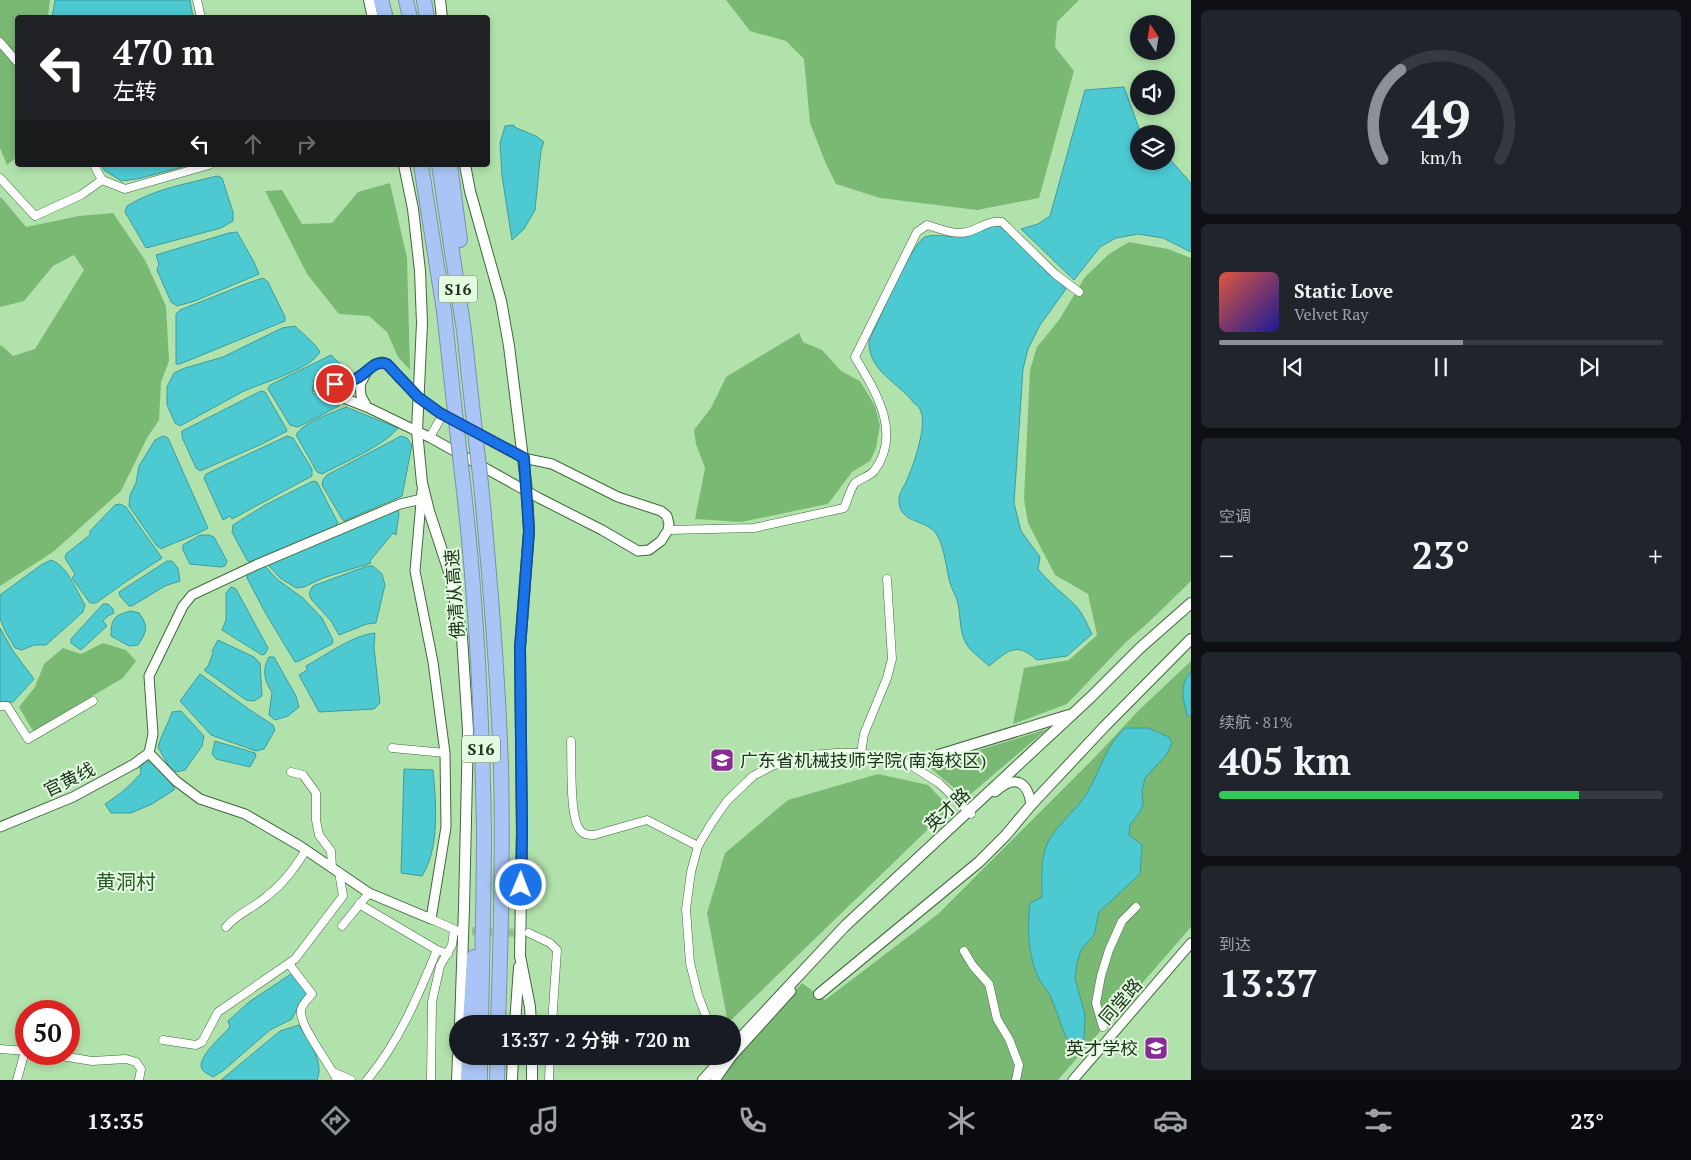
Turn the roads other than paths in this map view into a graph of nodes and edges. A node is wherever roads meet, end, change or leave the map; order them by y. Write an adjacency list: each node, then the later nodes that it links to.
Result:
1 (197, 0): 8 (street)
2 (370, 0): 9 (main road)
3 (381, 0): 10 (highway)
4 (388, 0): 11 (highway)
5 (406, 0): 12 (highway)
6 (424, 0): 13 (highway)
7 (440, 0): 14 (main road)
8 (200, 15)
9 (372, 15)
10 (385, 15)
11 (391, 15)
12 (409, 15)
13 (426, 15)
14 (442, 15)
15 (0, 42): 16 (street)
16 (15, 60)
17 (95, 167): 25 (street)
18 (202, 167): 25 (street)
19 (404, 167): 29 (main road)
20 (421, 167): 59 (highway, 佛清从高速 / S16, bridge)
21 (439, 167): 27 (highway, 佛清从高速 / S16)
22 (450, 167): 27 (highway)
23 (465, 167): 34 (main road)
24 (0, 178): 25 (street)
25 (102, 180)
26 (1079, 292): 38 (street)
27 (464, 331): 76 (highway, 佛清从高速 / S16, bridge)
28 (367, 371): 29 (street); 30 (street); 30 (street)
29 (418, 397): 31 (street); 32 (main road)
30 (367, 407): 32 (street)
31 (443, 414): 33 (street); 34 (street)
32 (417, 431): 33 (street); 35 (main road)
33 (430, 437): 36 (street)
34 (524, 458): 36 (main road); 38 (street)
35 (422, 482): 37 (street); 73 (main road)
36 (527, 491): 38 (street); 70 (main road)
37 (422, 499): 47 (street); 48 (street)
38 (668, 530)
39 (887, 579): 49 (street)
40 (1191, 602): 44 (main road, 英才路)
41 (1191, 639): 52 (main road)
42 (93, 701): 43 (street)
43 (0, 706)
44 (1073, 714): 50 (main road); 53 (main road, 英才路)
45 (571, 740): 55 (street)
46 (392, 748): 48 (street)
47 (149, 753): 54 (street, 官黄线); 56 (street)
48 (445, 753): 62 (street)
49 (861, 753): 50 (street); 55 (street)
50 (909, 764): 53 (street)
51 (291, 772): 57 (street)
52 (1031, 805): 53 (street, 英才路); 72 (main road)
53 (970, 812): 82 (main road, 英才路); 84 (street, 英才路)
54 (0, 827)
55 (698, 846): 80 (street)
56 (306, 850): 57 (street); 64 (street)
57 (336, 870): 58 (street); 71 (street)
58 (370, 893): 60 (street); 62 (street)
59 (483, 894): 74 (highway); 75 (highway, 佛清从高速 / S16)
60 (359, 904): 63 (street); 67 (street)
61 (1136, 907): 81 (street)
62 (431, 919): 69 (street)
63 (342, 926)
64 (226, 927)
65 (529, 933): 79 (street)
66 (1191, 943): 115 (street, 同堂路)
67 (438, 950): 69 (street); 103 (street)
68 (964, 951): 114 (street)
69 (448, 954): 104 (street)
70 (520, 956): 77 (main road); 78 (main road)
71 (290, 962): 83 (street); 98 (street)
72 (819, 994)
73 (460, 1015)
74 (470, 1015)
75 (481, 1015)
76 (498, 1015)
77 (516, 1015)
78 (530, 1015)
79 (553, 1015)
80 (706, 1015)
81 (1103, 1027)
82 (741, 1037)
83 (163, 1040)
84 (741, 1046)
85 (0, 1049): 86 (street)
86 (15, 1050)
87 (80, 1059): 100 (street)
88 (21, 1065): 99 (street)
89 (457, 1065): 105 (main road)
90 (469, 1065): 106 (highway)
91 (480, 1065): 107 (highway)
92 (498, 1065): 108 (highway)
93 (513, 1065): 109 (main road)
94 (532, 1065): 110 (main road)
95 (550, 1065): 111 (street)
96 (717, 1065): 112 (main road)
97 (726, 1065): 113 (street, 英才路)
98 (334, 1072): 101 (street); 102 (street)
99 (17, 1080)
100 (139, 1080)
101 (337, 1080)
102 (351, 1080)
103 (367, 1080)
104 (431, 1080)
105 (456, 1080)
106 (468, 1080)
107 (480, 1080)
108 (497, 1080)
109 (512, 1080)
110 (532, 1080)
111 (549, 1080)
112 (703, 1080)
113 (715, 1080)
114 (1016, 1080)
115 (1073, 1080)

